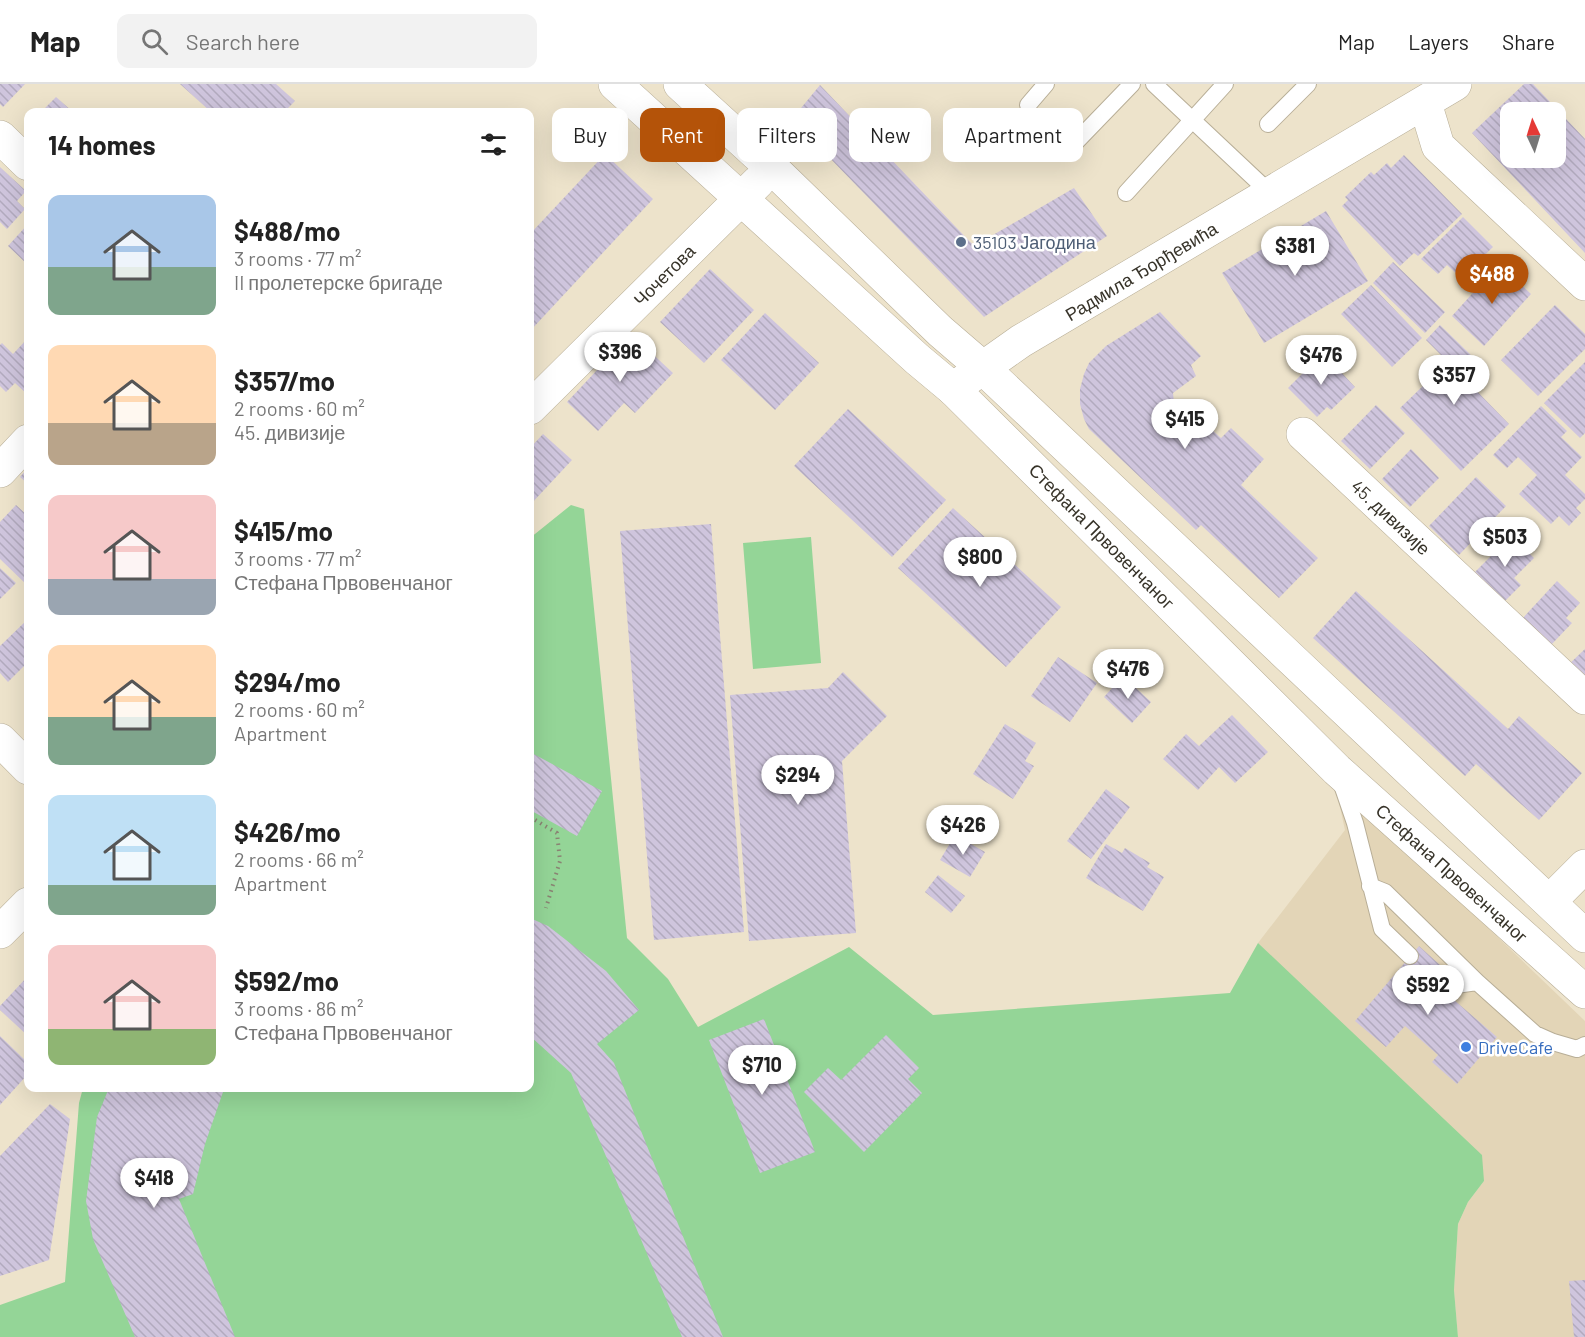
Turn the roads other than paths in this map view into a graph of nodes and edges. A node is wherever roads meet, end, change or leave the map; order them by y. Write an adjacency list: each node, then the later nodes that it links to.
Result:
1 (615, 84): 19 (street, Стефана Првовенчаног)
2 (680, 84): 16 (street)
3 (1046, 84): 10 (lane)
4 (1132, 84): 13 (lane)
5 (1154, 84): 11 (lane)
6 (1225, 84): 11 (lane)
7 (1308, 84): 12 (lane)
8 (1455, 84): 9 (street, Радмила Ђорђевића)
9 (1425, 103): 18 (street, Радмила Ђорђевића); 20 (street)
10 (1028, 105)
11 (1194, 120): 17 (lane); 18 (lane)
12 (1268, 124)
13 (1083, 135)
14 (0, 137): 15 (street)
15 (24, 160)
16 (772, 168): 19 (street, Чочетова); 21 (street)
17 (1126, 193)
18 (1271, 194): 21 (street, Радмила Ђорђевића)
19 (742, 198): 22 (street, Стефана Првовенчаног); 23 (street, Чочетова)
20 (1585, 284)
21 (983, 368): 22 (street, Радмила Ђорђевића); 33 (street)
22 (953, 388): 30 (street, Стефана Првовенчаног)
23 (534, 404)
24 (1303, 434): 27 (street, 45. дивизије)
25 (24, 445): 26 (street)
26 (0, 471)
27 (1585, 698)
28 (0, 740): 29 (street)
29 (24, 764)
30 (1337, 770): 32 (lane); 40 (street, Стефана Првовенчаног)
31 (1585, 866): 33 (street)
32 (1370, 886): 37 (lane); 39 (lane)
33 (1550, 901): 36 (street)
34 (24, 908): 35 (street)
35 (0, 932)
36 (1585, 936)
37 (1410, 956)
38 (1443, 982): 39 (lane)
39 (1477, 982): 41 (lane)
40 (1585, 993)
41 (1581, 1047)

